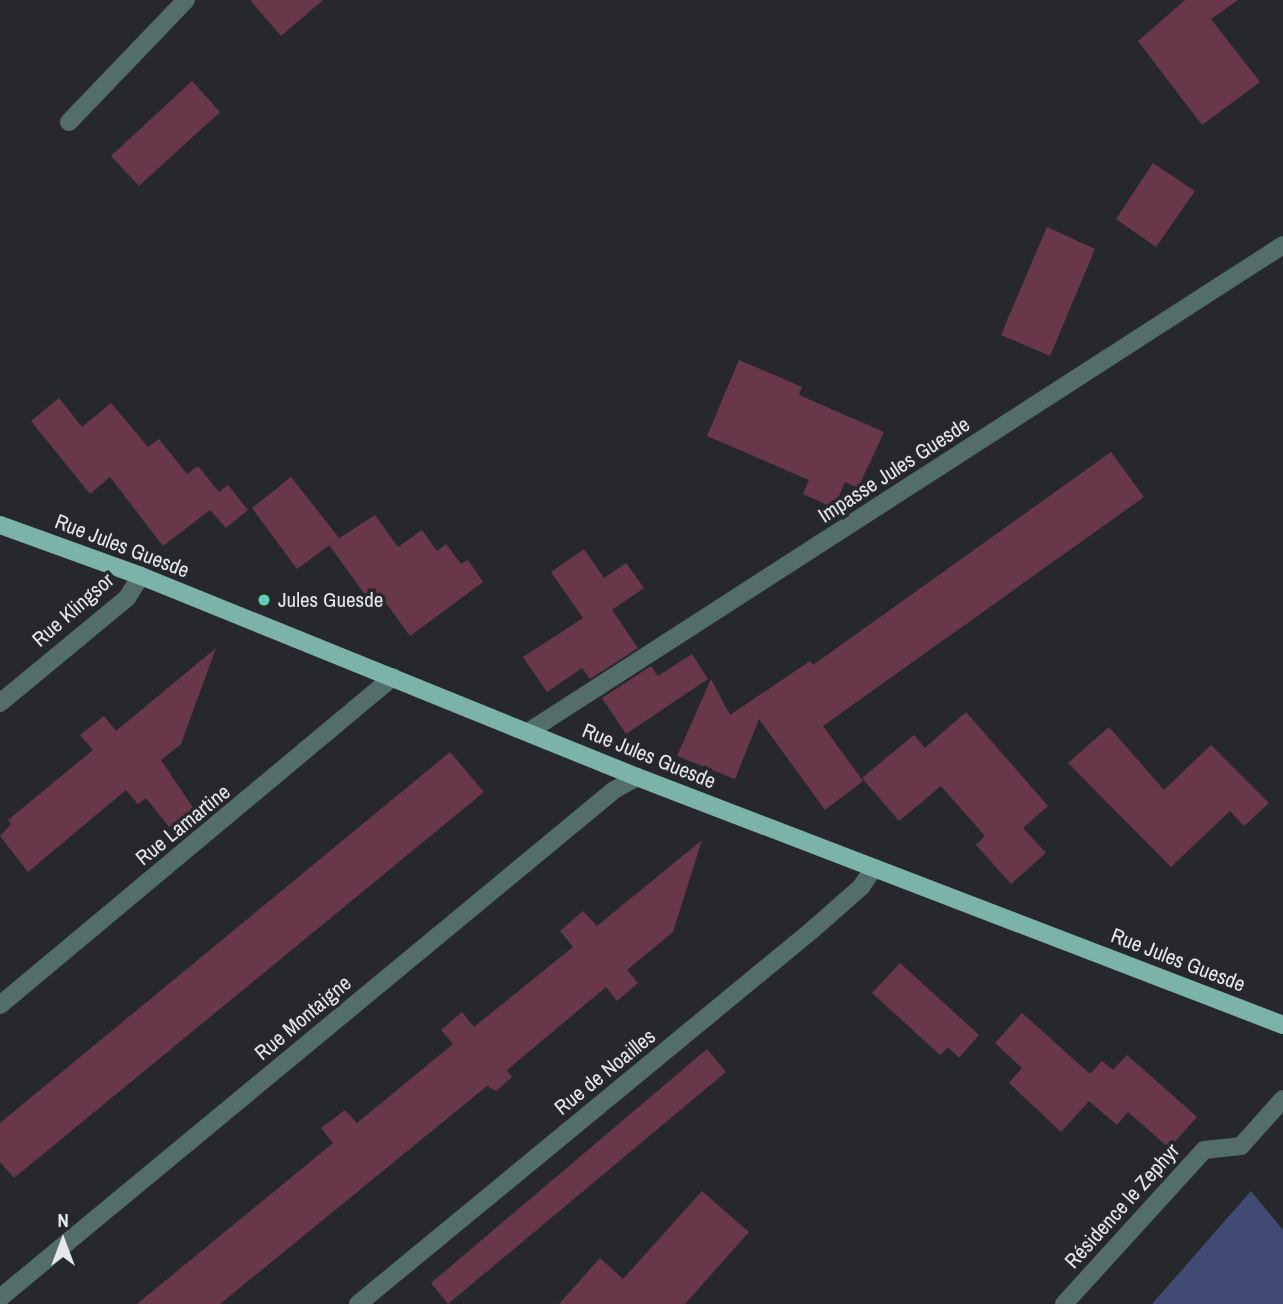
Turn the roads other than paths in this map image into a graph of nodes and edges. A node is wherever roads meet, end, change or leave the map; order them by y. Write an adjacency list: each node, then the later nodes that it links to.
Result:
1 (186, 0): 2 (street)
2 (69, 122)
3 (1283, 245): 8 (street, Impasse Jules Guesde)
4 (0, 525): 5 (main road, Rue Jules Guesde)
5 (141, 576): 6 (main road, Rue Jules Guesde); 7 (street, Rue Klingsor)
6 (393, 677): 8 (main road, Rue Jules Guesde); 11 (street, Rue Lamartine)
7 (0, 703)
8 (528, 732): 9 (main road, Rue Jules Guesde)
9 (637, 777): 10 (main road, Rue Jules Guesde); 14 (street, Rue Montaigne)
10 (874, 868): 12 (main road, Rue Jules Guesde); 15 (street, Rue de Noailles)
11 (0, 1005)
12 (1283, 1026)
13 (1283, 1099): 16 (street, Résidence le Zephyr)
14 (0, 1298)
15 (358, 1304)
16 (1064, 1304)

